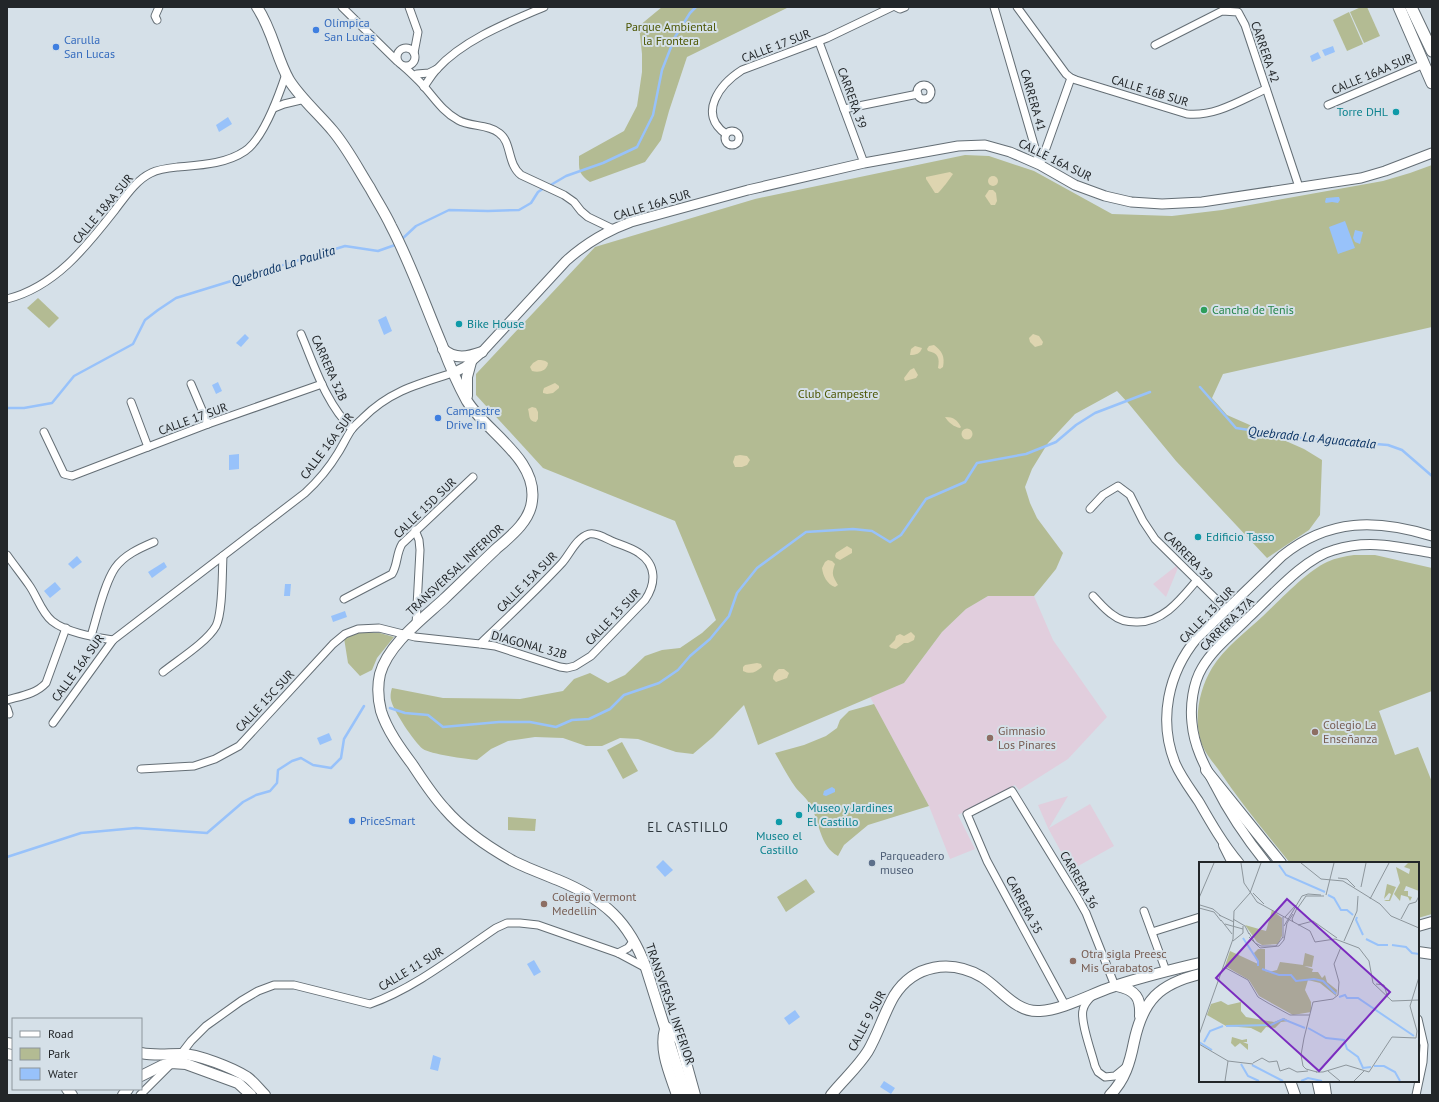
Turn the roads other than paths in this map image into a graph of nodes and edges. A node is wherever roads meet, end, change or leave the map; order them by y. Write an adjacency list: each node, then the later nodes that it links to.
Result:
1 (159, 7): 14 (street)
2 (257, 7): 28 (main road, TRANSVERSAL INFERIOR)
3 (342, 7): 19 (street)
4 (409, 7): 15 (street)
5 (544, 7): 27 (street)
6 (892, 7): 16 (street, CALLE 17 SUR)
7 (896, 7): 8 (street)
8 (905, 7)
9 (994, 7): 41 (street, CARRERA 41)
10 (1017, 7): 29 (street)
11 (1399, 7): 25 (main road)
12 (1412, 7): 21 (main road)
13 (1237, 9): 17 (street, CARRERA 42); 32 (street, CARRERA 42)
14 (157, 20)
15 (417, 39): 18 (street); 22 (street)
16 (819, 42): 37 (street, CARRERA 39); 38 (street, CALLE 17 SUR)
17 (1155, 45)
18 (407, 48): 20 (street); 22 (street)
19 (386, 51): 20 (street); 23 (street)
20 (398, 51): 23 (street)
21 (1432, 51)
22 (414, 53): 24 (street)
23 (397, 60): 26 (street)
24 (414, 62): 26 (street); 30 (street)
25 (1424, 64): 31 (main road); 35 (street, CALLE 16AA SUR)
26 (403, 66): 30 (street)
27 (437, 69): 30 (street); 30 (street)
28 (286, 74): 34 (main road, TRANSVERSAL INFERIOR); 36 (street, CALLE 18AA SUR)
29 (1071, 78): 32 (street, CALLE 16B SUR); 41 (street, CARRERA 41)
30 (420, 80): 43 (street)
31 (1432, 83)
32 (1266, 89): 42 (street, CARRERA 42)
33 (918, 94): 37 (street)
34 (305, 99): 36 (street); 46 (main road, TRANSVERSAL INFERIOR)
35 (1328, 105)
36 (274, 108): 44 (street, CALLE 18AA SUR)
37 (844, 109): 40 (street, CARRERA 39)
38 (726, 134)
39 (1432, 153): 42 (street, CALLE 16A SUR)
40 (864, 163): 41 (street, CALLE 16A SUR); 43 (street, CALLE 16A SUR)
41 (1040, 165): 42 (street, CALLE 16A SUR)
42 (1299, 188)
43 (613, 229): 47 (street, CALLE 16A SUR)
44 (7, 299)
45 (301, 334): 51 (street, CARRERA 32B)
46 (443, 348): 47 (main road); 49 (main road, TRANSVERSAL INFERIOR)
47 (482, 352): 48 (street, CALLE 16A SUR)
48 (471, 362): 49 (street, CALLE 16A SUR); 53 (main road)
49 (453, 373): 53 (main road, TRANSVERSAL INFERIOR); 55 (street, CALLE 16A SUR)
50 (191, 384): 54 (street)
51 (322, 384): 54 (street, CALLE 17 SUR); 55 (street, CARRERA 32B)
52 (131, 402): 57 (street)
53 (468, 402): 74 (main road, TRANSVERSAL INFERIOR)
54 (208, 424): 57 (street, CALLE 17 SUR)
55 (352, 429): 66 (street, CALLE 16A SUR)
56 (44, 432): 57 (street, CALLE 17 SUR)
57 (148, 447)
58 (473, 477): 60 (street, CALLE 15D SUR)
59 (1090, 509): 69 (street, CARRERA 39)
60 (416, 530): 71 (street, CALLE 15D SUR); 72 (street)
61 (587, 535): 82 (street, CALLE 15A SUR); 83 (street, CALLE 15 SUR)
62 (1432, 536): 73 (street, CALLE 13 SUR)
63 (154, 542): 79 (street)
64 (1432, 554): 88 (street, CARRERA 37A)
65 (7, 555): 76 (street)
66 (223, 556): 67 (street, CALLE 16A SUR); 68 (street)
67 (213, 563): 68 (street); 80 (street, CALLE 16A SUR)
68 (222, 570): 84 (street)
69 (1197, 580): 70 (street); 73 (street, CARRERA 39)
70 (1093, 596)
71 (344, 600)
72 (418, 604): 74 (street); 75 (street)
73 (1227, 610): 90 (street, CALLE 13 SUR)
74 (427, 614): 75 (main road, TRANSVERSAL INFERIOR)
75 (416, 625): 78 (main road, TRANSVERSAL INFERIOR)
76 (66, 628): 79 (street); 85 (street)
77 (394, 632): 78 (street, CALLE 15C SUR); 81 (street); 87 (street, CALLE 15C SUR)
78 (406, 635): 81 (main road, TRANSVERSAL INFERIOR); 82 (street, DIAGONAL 32B)
79 (91, 636): 80 (street)
80 (113, 640): 86 (street, CALLE 16A SUR)
81 (398, 644): 100 (main road, TRANSVERSAL INFERIOR)
82 (480, 644): 83 (street, DIAGONAL 32B)
83 (575, 666)
84 (162, 672)
85 (7, 700)
86 (53, 723)
87 (141, 769)
88 (1206, 770): 93 (street, CARRERA 37A); 94 (main road)
89 (1012, 791): 108 (street, CARRERA 36); 110 (street, CARRERA 35)
90 (1224, 844): 91 (main road); 92 (street)
91 (1233, 862)
92 (1238, 862)
93 (1265, 862)
94 (1280, 862)
95 (1144, 911): 99 (street)
96 (1199, 917): 99 (street)
97 (1432, 922): 98 (main road)
98 (1419, 926)
99 (1152, 932): 106 (street)
100 (634, 940): 102 (street); 105 (main road, TRANSVERSAL INFERIOR)
101 (1419, 952): 103 (main road)
102 (618, 953): 105 (street, CALLE 11 SUR); 115 (street, CALLE 11 SUR)
103 (1432, 954)
104 (1199, 963): 106 (main road, CALLE 9 SUR)
105 (646, 968): 113 (main road, TRANSVERSAL INFERIOR)
106 (1166, 971): 108 (main road, CALLE 9 SUR)
107 (1199, 974): 111 (main road)
108 (1115, 986): 109 (main road, CALLE 9 SUR); 111 (main road)
109 (1094, 994): 110 (main road, CALLE 9 SUR); 117 (street)
110 (1065, 1005): 125 (main road, CALLE 9 SUR)
111 (1140, 1020): 117 (main road)
112 (1419, 1023): 119 (street)
113 (666, 1027): 130 (main road); 131 (main road, TRANSVERSAL INFERIOR); 132 (main road)
114 (142, 1053): 115 (main road)
115 (181, 1054): 129 (main road)
116 (172, 1063): 118 (main road); 127 (street); 128 (main road)
117 (1128, 1066): 126 (main road)
118 (142, 1075)
119 (1419, 1081)
120 (1290, 1082): 135 (main road)
121 (1296, 1082): 135 (street)
122 (1318, 1082): 136 (street)
123 (1324, 1082): 137 (main road)
124 (1419, 1082): 138 (street)
125 (840, 1084): 133 (main road, CALLE 9 SUR); 134 (main road)
126 (1111, 1094)
127 (140, 1095)
128 (251, 1095)
129 (265, 1095)
130 (677, 1095)
131 (686, 1095)
132 (695, 1095)
133 (831, 1095)
134 (838, 1095)
135 (1296, 1095)
136 (1320, 1095)
137 (1326, 1095)
138 (1416, 1095)

